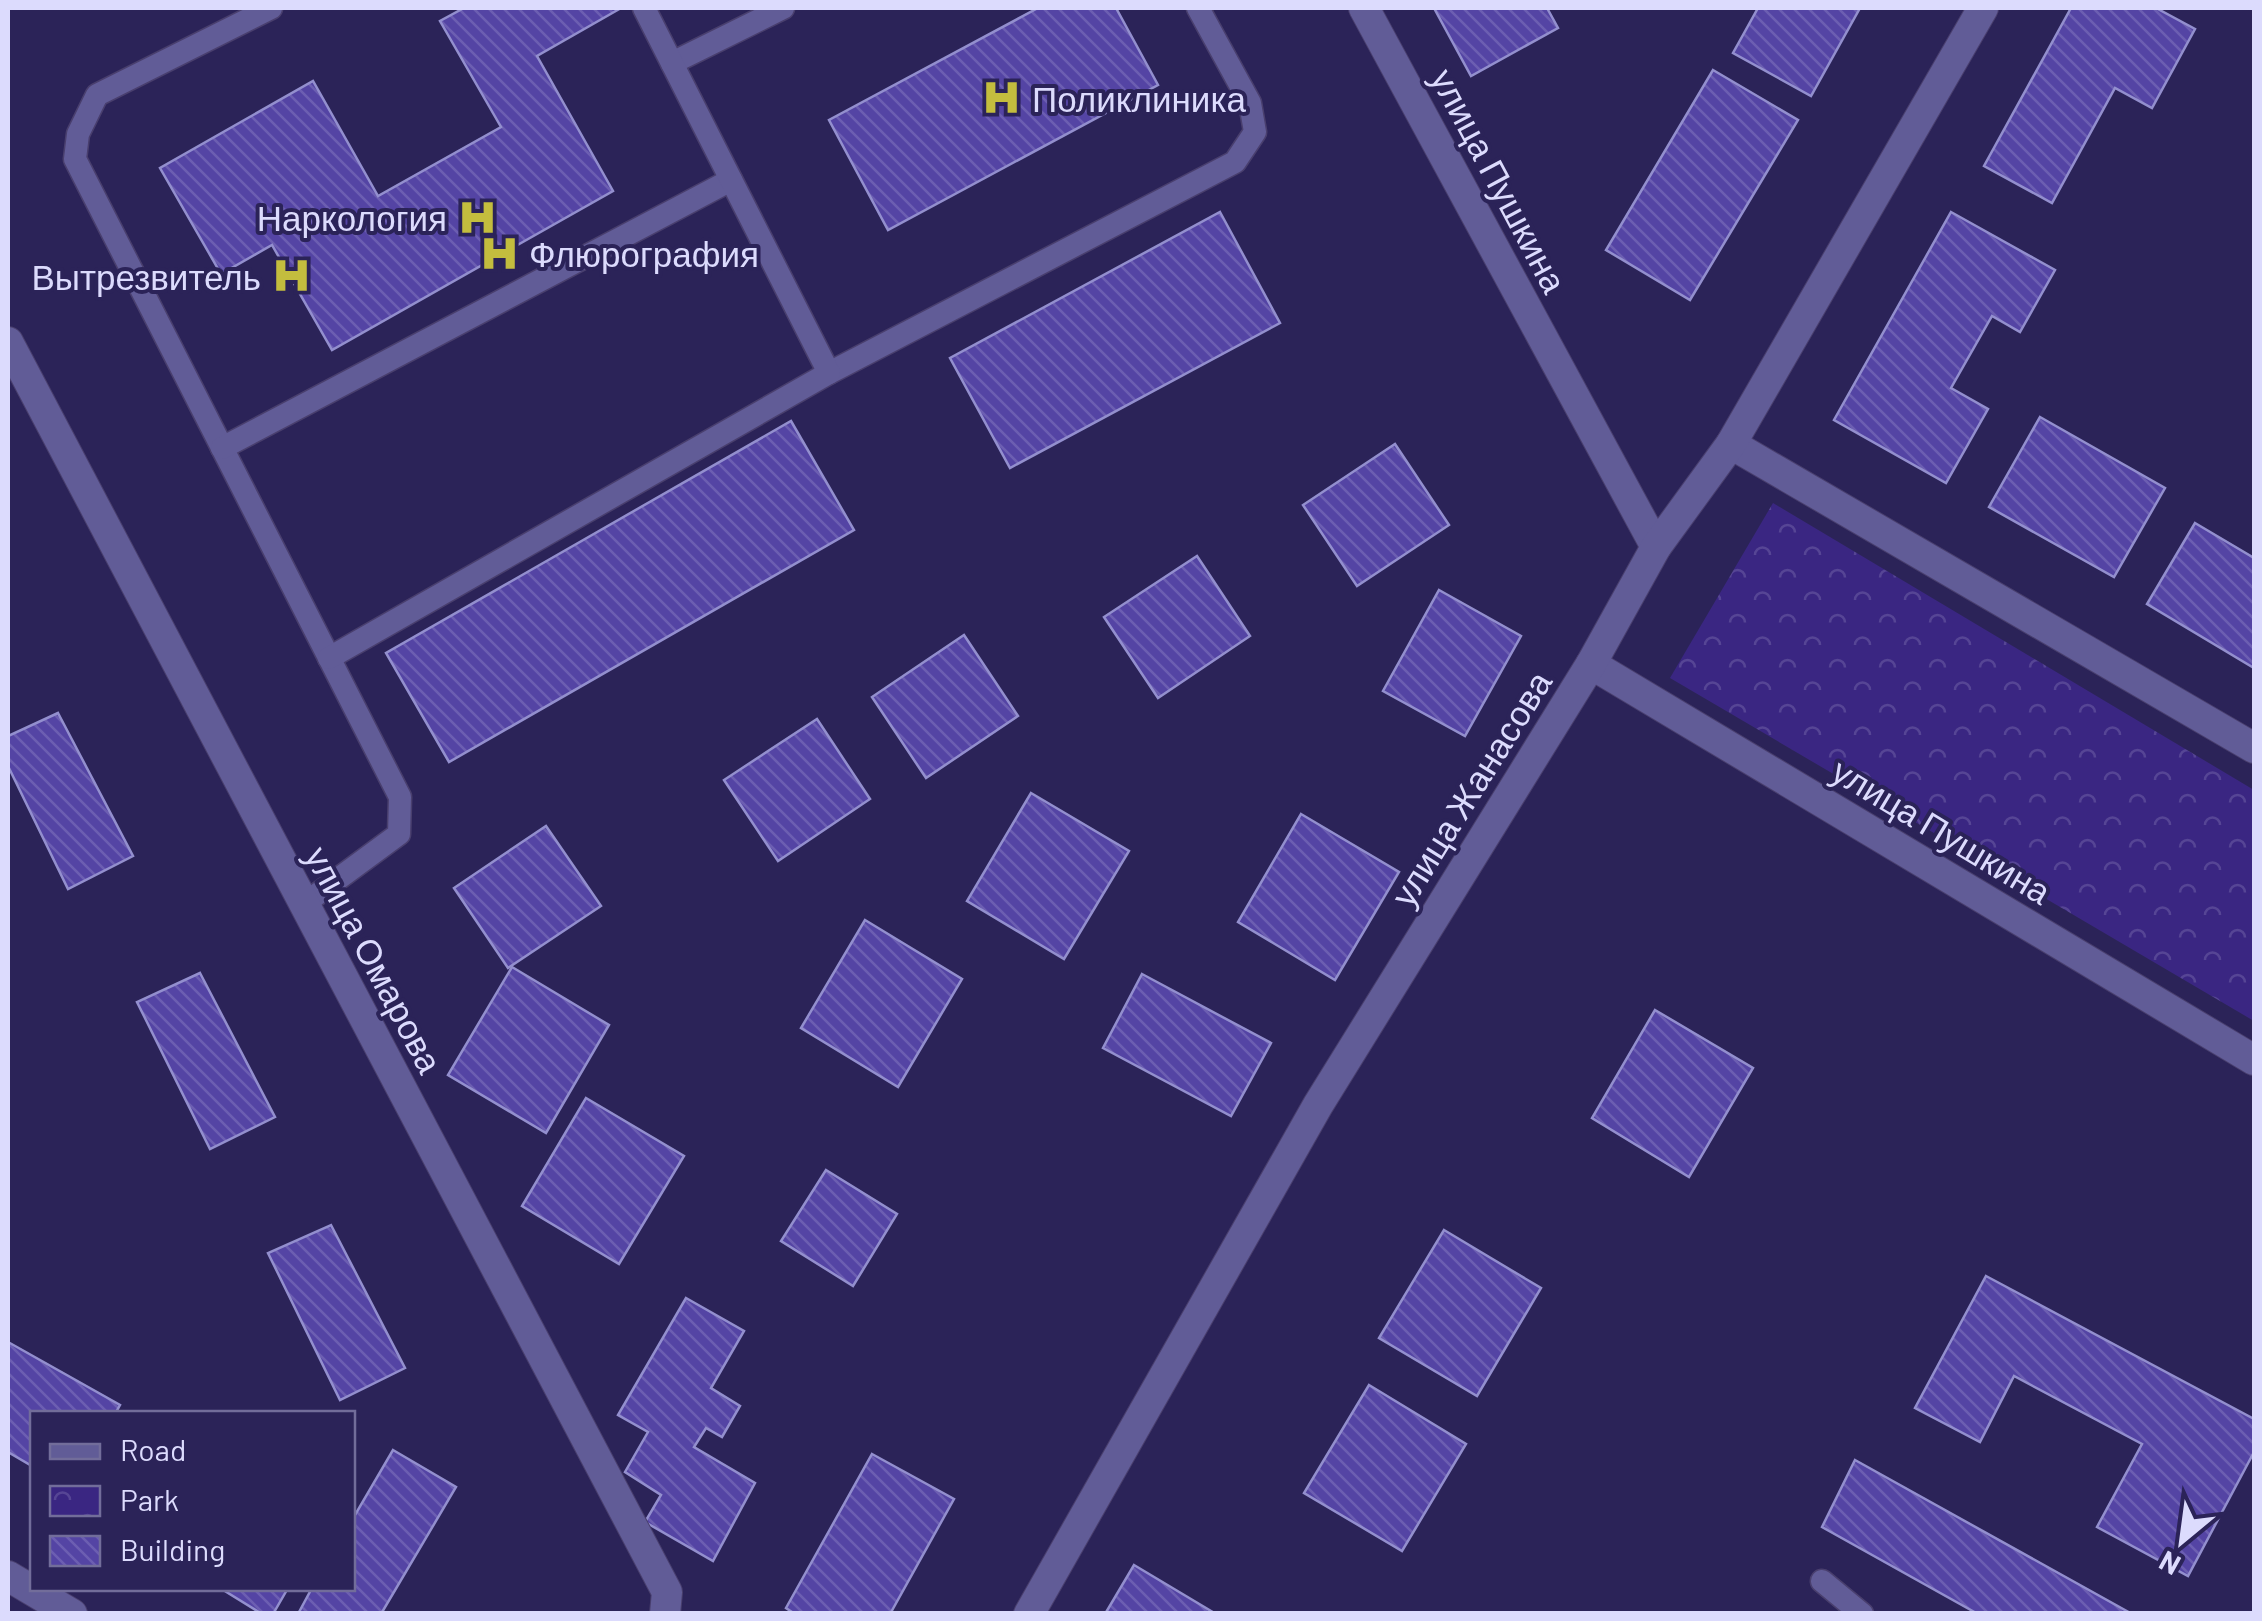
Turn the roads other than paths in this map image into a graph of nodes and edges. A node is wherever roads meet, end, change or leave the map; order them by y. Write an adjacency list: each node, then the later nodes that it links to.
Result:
1 (271, 8): 12 (lane)
2 (644, 8): 7 (lane)
3 (784, 8): 7 (lane)
4 (1198, 8): 10 (lane)
5 (1364, 8): 13 (street, улица Пушкина)
6 (1983, 8): 11 (street, улица Жанасова)
7 (672, 63): 8 (lane)
8 (732, 180): 10 (lane); 12 (lane)
9 (8, 342): 17 (street, улица Омарова)
10 (829, 373): 14 (lane)
11 (1731, 444): 13 (street, улица Жанасова); 16 (street)
12 (222, 448): 14 (lane)
13 (1656, 546): 15 (street, улица Жанасова)
14 (329, 658): 17 (lane)
15 (1591, 664): 18 (street, улица Пушкина); 25 (street, улица Жанасова)
16 (2254, 748)
17 (304, 904): 24 (street, улица Омарова)
18 (2254, 1060)
19 (8, 1576): 21 (street)
20 (1822, 1581): 26 (lane)
21 (30, 1589)
22 (33, 1591): 23 (street)
23 (72, 1614)
24 (665, 1614)
25 (1028, 1614)
26 (1862, 1614)

